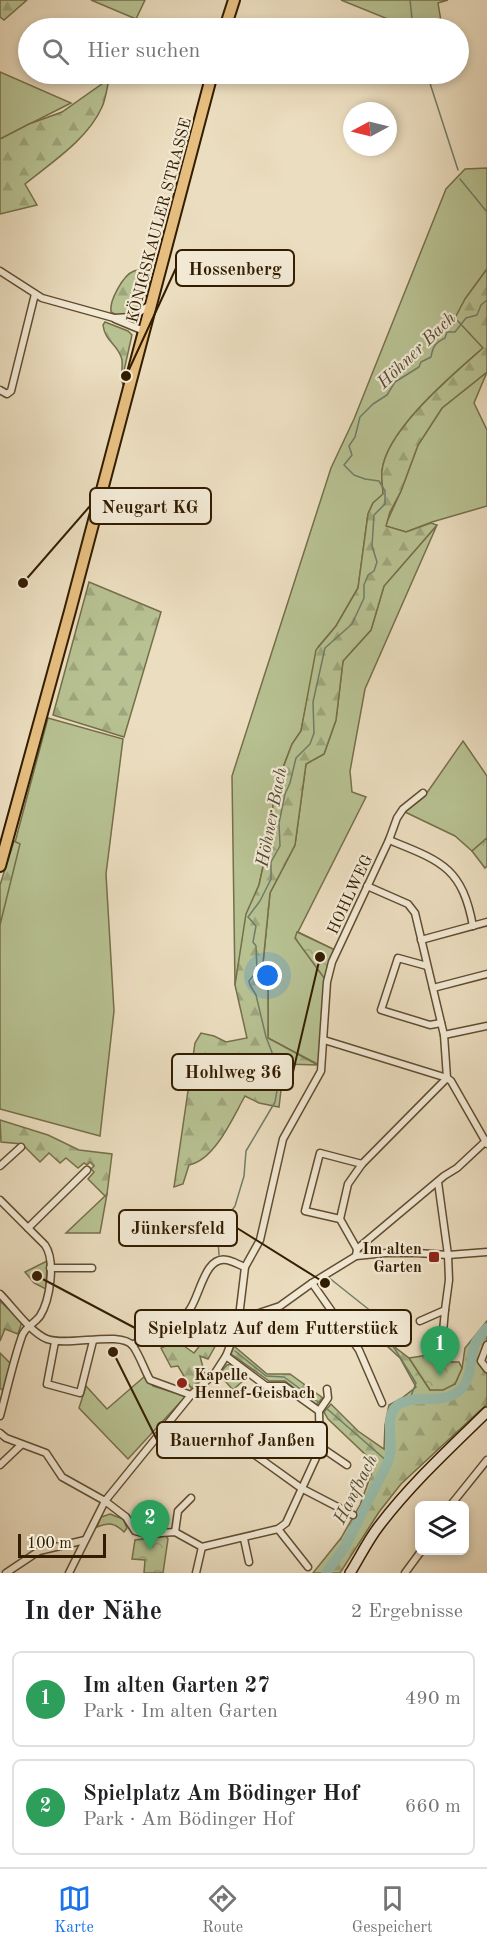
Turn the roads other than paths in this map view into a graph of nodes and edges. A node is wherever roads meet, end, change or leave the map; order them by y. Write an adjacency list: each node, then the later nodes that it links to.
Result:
1 (234, 0): 2 (main road)
2 (228, 18)
3 (209, 84): 6 (main road, KÖNIGSKAULER STRASSE)
4 (0, 271): 5 (street)
5 (35, 294): 7 (street); 10 (street)
6 (152, 304): 8 (street); 9 (main road, KÖNIGSKAULER STRASSE)
7 (114, 318): 8 (street); 9 (street)
8 (128, 318): 9 (street)
9 (145, 331): 13 (main road, KÖNIGSKAULER STRASSE)
10 (0, 390)
11 (423, 793): 12 (street, HOHLWEG)
12 (389, 840): 14 (street, HOHLWEG); 16 (street)
13 (0, 863)
14 (367, 886): 17 (street); 24 (street, HOHLWEG)
15 (487, 922): 16 (street)
16 (473, 926): 17 (street)
17 (421, 940): 18 (street)
18 (428, 966): 20 (street); 21 (street)
19 (487, 974): 20 (street)
20 (433, 988): 21 (street)
21 (441, 1023): 23 (street)
22 (487, 1026): 23 (street)
23 (444, 1035): 25 (street)
24 (324, 1040): 25 (street); 38 (street, HOHLWEG)
25 (447, 1078): 26 (street); 28 (street)
26 (486, 1142): 31 (street)
27 (21, 1147): 29 (street)
28 (362, 1164): 33 (street); 33 (street)
29 (0, 1166)
30 (87, 1170): 34 (street)
31 (438, 1182): 35 (street); 37 (street)
32 (0, 1200): 34 (street)
33 (340, 1219): 35 (street)
34 (28, 1228): 39 (street)
35 (357, 1252): 37 (street); 41 (street)
36 (487, 1252): 37 (street)
37 (448, 1255): 43 (street)
38 (245, 1267): 46 (street, HOHLWEG); 49 (street)
39 (50, 1268): 40 (street); 45 (street)
40 (92, 1268)
41 (312, 1283): 46 (street); 56 (street)
42 (0, 1294): 45 (street)
43 (445, 1310): 44 (street); 51 (street)
44 (420, 1321)
45 (30, 1325): 48 (street); 59 (street)
46 (238, 1325): 52 (street, HOHLWEG)
47 (93, 1341): 48 (street); 48 (street); 49 (street)
48 (56, 1342)
49 (132, 1345): 55 (street)
50 (487, 1345): 53 (street)
51 (441, 1354)
52 (226, 1356): 55 (street, HOHLWEG); 57 (street)
53 (487, 1370)
54 (327, 1389): 57 (street)
55 (191, 1395): 69 (street, HOHLWEG)
56 (382, 1403)
57 (320, 1409): 62 (street)
58 (487, 1412): 83 (main road)
59 (0, 1416)
60 (0, 1433): 61 (street)
61 (21, 1445): 65 (street); 69 (street)
62 (320, 1449): 66 (street); 67 (street)
63 (248, 1450): 67 (street)
64 (487, 1460): 70 (street)
65 (0, 1465)
66 (347, 1465)
67 (301, 1488): 71 (street); 72 (street)
68 (191, 1498): 73 (street)
69 (105, 1501): 73 (street); 75 (street, HOHLWEG)
70 (454, 1501)
71 (353, 1515)
72 (278, 1529): 74 (street); 79 (street)
73 (176, 1532): 76 (street)
74 (244, 1539): 76 (street); 78 (street)
75 (85, 1540): 80 (street); 81 (street, HOHLWEG)
76 (202, 1548): 82 (street)
77 (419, 1555): 84 (street)
78 (249, 1562)
79 (308, 1567)
80 (6, 1573)
81 (69, 1573)
82 (196, 1573)
83 (350, 1573)
84 (405, 1573)

